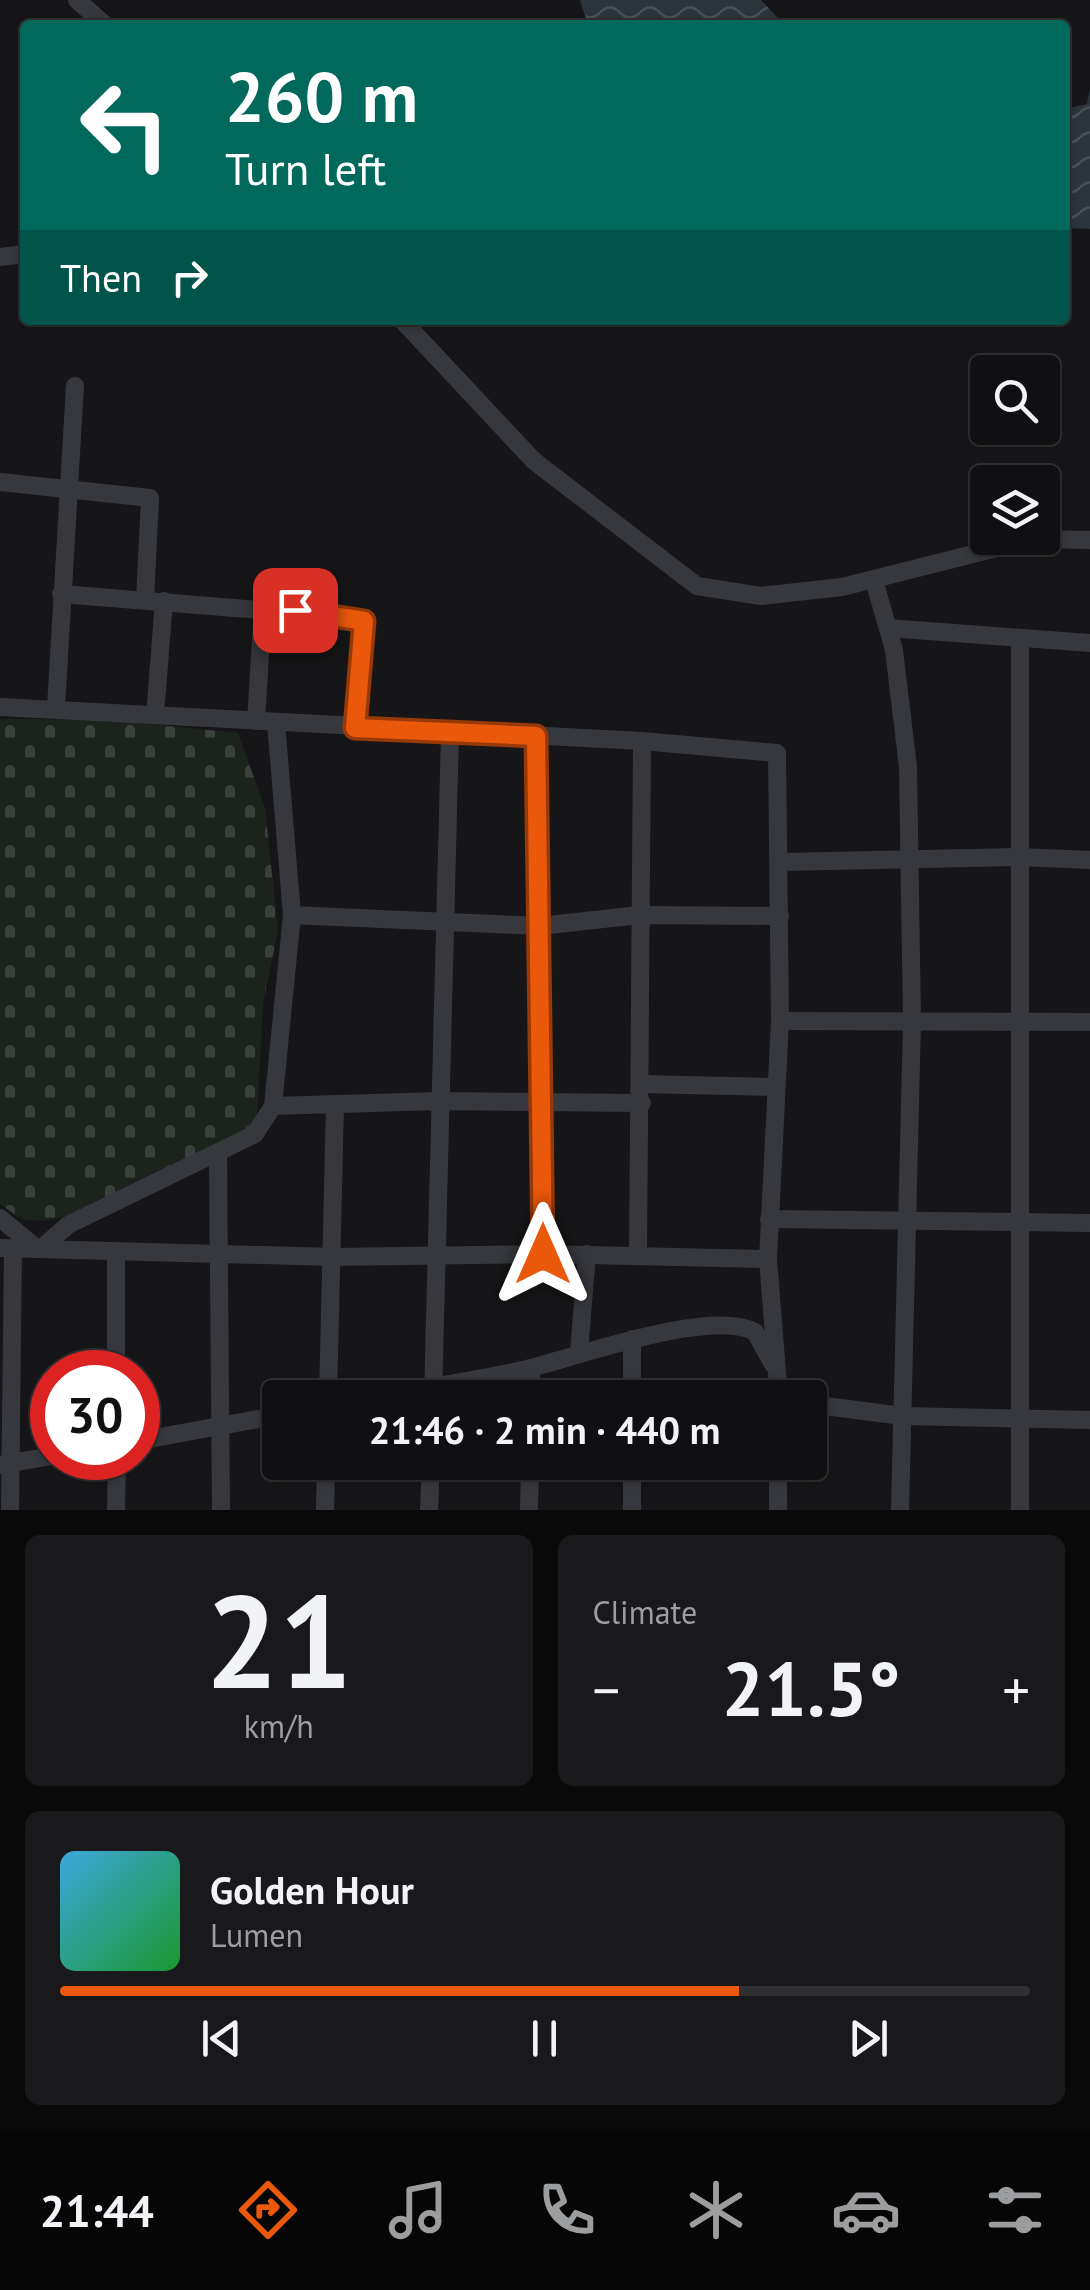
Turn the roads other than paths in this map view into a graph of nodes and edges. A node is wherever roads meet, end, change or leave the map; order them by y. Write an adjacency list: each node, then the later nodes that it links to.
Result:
1 (76, 0): 2 (street)
2 (99, 20)
3 (407, 325): 8 (street)
4 (75, 386): 6 (street)
5 (0, 482): 6 (street)
6 (68, 488): 9 (street); 10 (street)
7 (1090, 540): 8 (street)
8 (874, 580): 12 (street)
9 (61, 594): 10 (street); 16 (street)
10 (155, 600): 11 (street); 17 (street)
11 (263, 607): 18 (street); 20 (street)
12 (888, 628): 13 (street); 27 (street)
13 (1020, 638): 14 (street); 24 (street)
14 (1090, 643)
15 (0, 707): 16 (street)
16 (56, 707): 17 (street)
17 (155, 715): 18 (street)
18 (256, 720): 19 (street)
19 (276, 723): 20 (street); 28 (street)
20 (355, 728): 21 (street)
21 (450, 734): 22 (street); 31 (street)
22 (536, 736): 23 (street); 32 (street)
23 (642, 741): 26 (street); 29 (street)
24 (1019, 857): 25 (street); 27 (street); 35 (street)
25 (1090, 860)
26 (780, 862): 27 (street); 30 (street)
27 (906, 863): 34 (street)
28 (292, 914): 31 (street); 43 (street)
29 (639, 914): 30 (street); 32 (street); 37 (street)
30 (780, 916): 33 (street)
31 (446, 920): 32 (street); 39 (street)
32 (540, 926): 40 (street)
33 (780, 1022): 34 (street); 38 (street)
34 (912, 1022): 35 (street); 47 (street)
35 (1020, 1022): 36 (street); 49 (street)
36 (1090, 1022)
37 (642, 1084): 38 (street); 41 (street)
38 (776, 1087): 46 (street)
39 (438, 1101): 40 (street); 42 (street); 58 (street)
40 (544, 1101): 41 (street); 54 (street)
41 (642, 1103): 56 (street)
42 (335, 1105): 43 (street); 57 (street)
43 (272, 1106): 44 (street)
44 (218, 1155): 50 (street); 52 (street)
45 (0, 1218): 50 (street)
46 (769, 1219): 47 (street); 59 (street)
47 (904, 1223): 49 (street); 72 (street)
48 (1090, 1223): 49 (street)
49 (1019, 1224): 74 (street)
50 (39, 1247): 51 (street); 53 (street)
51 (6, 1248): 78 (street)
52 (216, 1251): 53 (street); 57 (street); 76 (street)
53 (116, 1252): 61 (street)
54 (543, 1254): 55 (street); 58 (street)
55 (587, 1254): 56 (street); 62 (street)
56 (638, 1255): 59 (street)
57 (332, 1256): 58 (street); 65 (street)
58 (437, 1258): 66 (street)
59 (768, 1259): 64 (street)
60 (632, 1339): 62 (street); 64 (street); 69 (street)
61 (116, 1350)
62 (578, 1352): 63 (street)
63 (532, 1368): 67 (street); 68 (street)
64 (776, 1372): 70 (street)
65 (329, 1380)
66 (433, 1380)
67 (482, 1380)
68 (532, 1380)
69 (632, 1380)
70 (777, 1380)
71 (827, 1406): 72 (street)
72 (902, 1416): 74 (street); 93 (street)
73 (262, 1418): 76 (street)
74 (1020, 1419): 75 (street); 94 (street)
75 (1090, 1420)
76 (220, 1426): 77 (street); 87 (street)
77 (160, 1437)
78 (6, 1464): 85 (street)
79 (116, 1480): 86 (street)
80 (326, 1480): 88 (street)
81 (430, 1480): 89 (street)
82 (530, 1480): 90 (street)
83 (632, 1480): 91 (street)
84 (778, 1480): 92 (street)
85 (10, 1510)
86 (116, 1510)
87 (221, 1510)
88 (325, 1510)
89 (429, 1510)
90 (529, 1510)
91 (632, 1510)
92 (778, 1510)
93 (900, 1510)
94 (1020, 1510)

